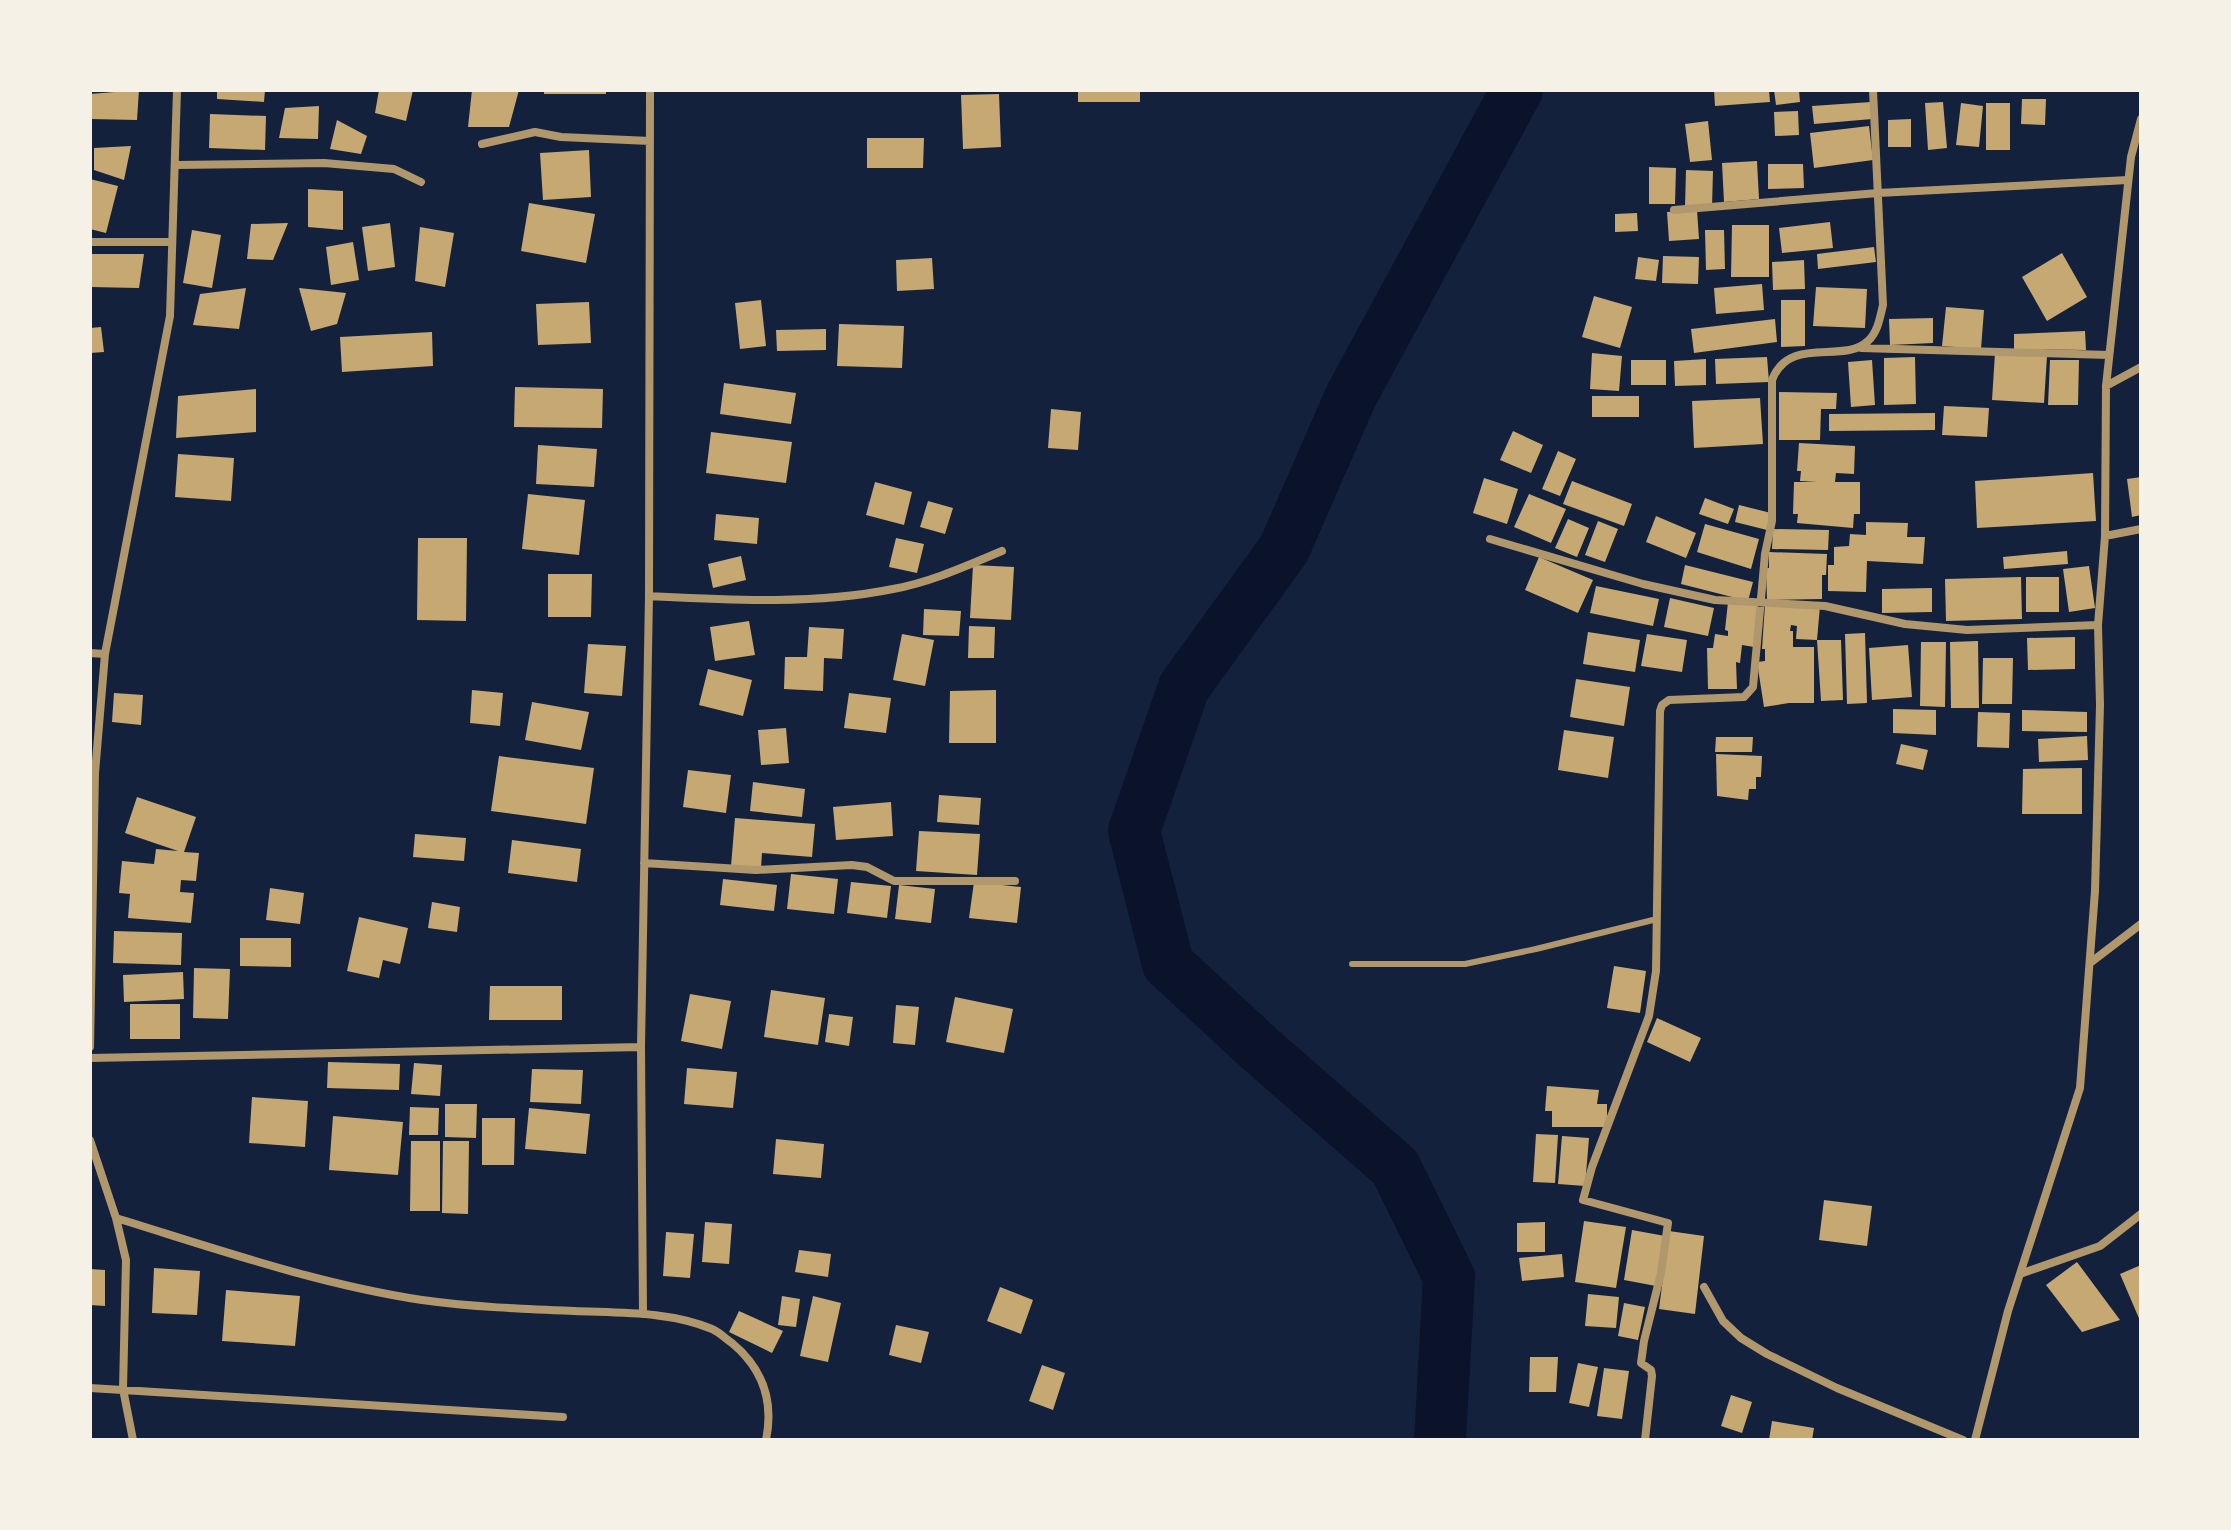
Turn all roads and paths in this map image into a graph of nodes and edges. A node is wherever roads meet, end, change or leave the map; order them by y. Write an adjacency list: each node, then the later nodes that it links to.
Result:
1 (177, 90): 7 (street)
2 (650, 90): 5 (street)
3 (1873, 90): 10 (street)
4 (2141, 119): 8 (street)
5 (650, 141): 6 (street); 22 (street)
6 (482, 144)
7 (175, 165): 9 (street); 13 (street)
8 (2128, 180): 10 (street); 15 (street)
9 (421, 182)
10 (1878, 193): 11 (street); 14 (street)
11 (1674, 210)
12 (90, 242): 13 (street)
13 (172, 242): 26 (street)
14 (1856, 347): 15 (street); 23 (street)
15 (2109, 355): 17 (street)
16 (2141, 367): 17 (street)
17 (2106, 386): 19 (street)
18 (2141, 529): 19 (street)
19 (2105, 536): 24 (street)
20 (1490, 539): 23 (street)
21 (1002, 551): 22 (street)
22 (649, 596): 27 (street)
23 (1761, 603): 24 (street); 29 (street)
24 (2098, 625): 31 (street)
25 (90, 653): 26 (street)
26 (105, 654): 33 (street)
27 (644, 863): 28 (street); 34 (street)
28 (1015, 881)
29 (1657, 919): 32 (lane); 47 (street)
30 (2141, 924): 31 (street)
31 (2090, 963): 39 (street)
32 (1352, 964)
33 (90, 1047)
34 (641, 1047): 35 (street); 41 (street)
35 (90, 1058)
36 (90, 1140): 38 (street)
37 (2141, 1214): 39 (street)
38 (116, 1218): 41 (street); 43 (street)
39 (2020, 1274): 49 (street)
40 (1704, 1287): 48 (street)
41 (643, 1314): 46 (street)
42 (90, 1388): 43 (street)
43 (123, 1389): 44 (street); 45 (street)
44 (563, 1417)
45 (133, 1440)
46 (766, 1440)
47 (1645, 1440)
48 (1963, 1440)
49 (1975, 1440)

